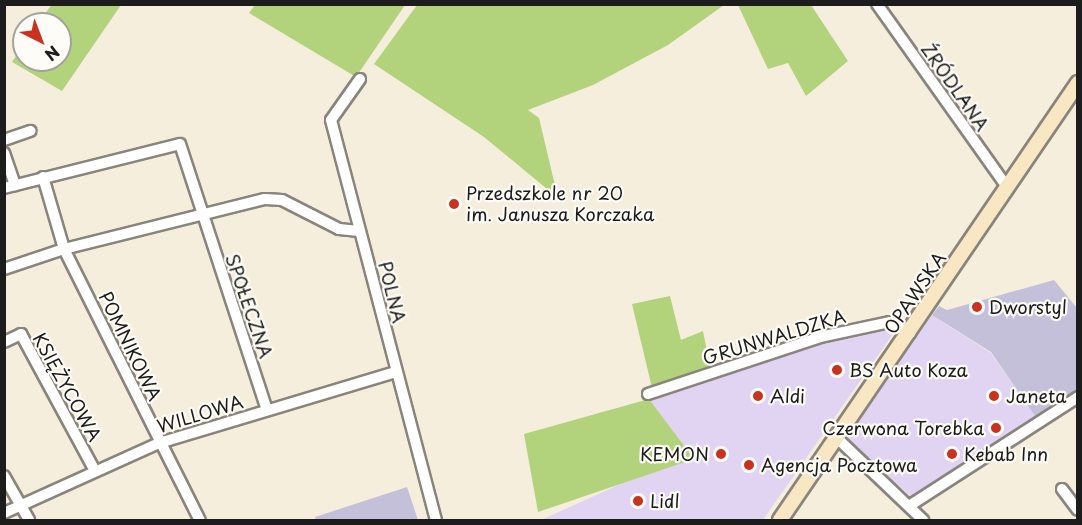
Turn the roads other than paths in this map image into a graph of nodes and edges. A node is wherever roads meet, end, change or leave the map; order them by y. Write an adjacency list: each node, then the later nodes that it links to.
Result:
1 (877, 4): 9 (street, ŹRÓDLANA)
2 (360, 78): 11 (street, POLNA)
3 (1077, 83): 9 (main road, OPAWSKA)
4 (30, 131): 5 (street)
5 (4, 140)
6 (4, 153): 8 (street)
7 (43, 177): 8 (street); 10 (street, SPOŁECZNA); 12 (street, POMNIKOWA)
8 (10, 187)
9 (1007, 187): 14 (main road, OPAWSKA)
10 (201, 213): 11 (street); 12 (street); 19 (street, SPOŁECZNA)
11 (359, 231): 16 (street, POLNA)
12 (64, 249): 13 (street); 21 (street, POMNIKOWA)
13 (4, 269)
14 (910, 333): 17 (street, GRUNWALDZKA); 20 (main road, OPAWSKA)
15 (4, 342): 22 (street, KSIĘŻYCOWA)
16 (395, 372): 19 (street, WILLOWA); 31 (street, POLNA)
17 (648, 394)
18 (1077, 397): 26 (street)
19 (267, 410): 21 (street, WILLOWA)
20 (837, 438): 26 (street); 32 (main road, OPAWSKA)
21 (159, 443): 22 (street, WILLOWA); 30 (street, POMNIKOWA)
22 (94, 469): 25 (street, WILLOWA)
23 (4, 476): 25 (street)
24 (1062, 489): 27 (street)
25 (21, 506): 28 (street, WILLOWA); 29 (street)
26 (909, 506): 33 (street)
27 (1077, 510)
28 (4, 513)
29 (29, 520)
30 (200, 520)
31 (436, 520)
32 (780, 520)
33 (923, 520)

